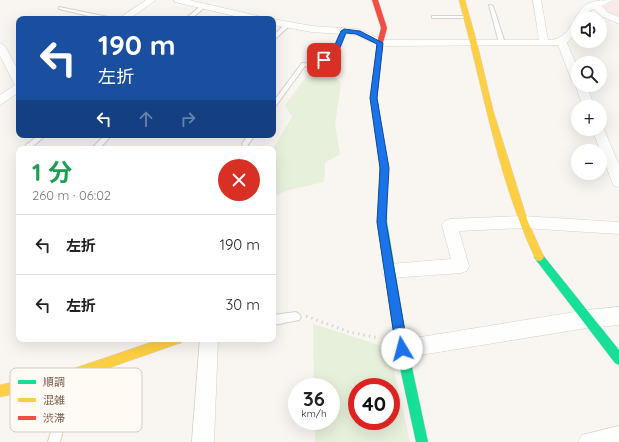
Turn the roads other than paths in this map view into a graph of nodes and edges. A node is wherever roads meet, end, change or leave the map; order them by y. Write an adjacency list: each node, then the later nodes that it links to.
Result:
1 (152, 0): 13 (street)
2 (181, 0): 8 (street)
3 (375, 0): 24 (street)
4 (462, 0): 17 (street)
5 (537, 0): 27 (street)
6 (609, 0): 7 (street)
7 (596, 4): 11 (street); 18 (street)
8 (204, 6): 14 (lane); 15 (street)
9 (491, 6): 26 (lane)
10 (61, 8): 12 (lane)
11 (584, 12)
12 (95, 16)
13 (128, 16)
14 (192, 16)
15 (234, 16)
16 (434, 17): 17 (lane)
17 (467, 17): 25 (street)
18 (619, 21)
19 (276, 23): 20 (street)
20 (287, 25): 21 (street); 23 (lane)
21 (344, 31): 24 (street); 34 (lane)
22 (571, 32): 28 (street)
23 (276, 36)
24 (380, 43): 25 (street); 45 (street)
25 (474, 43): 26 (street); 43 (street)
26 (502, 43): 27 (street)
27 (544, 43): 28 (street)
28 (562, 43): 30 (street)
29 (0, 46): 31 (street)
30 (571, 64)
31 (16, 77)
32 (16, 89): 33 (street)
33 (0, 101)
34 (276, 102)
35 (601, 136): 42 (street)
36 (39, 138): 40 (lane)
37 (104, 138): 41 (lane)
38 (250, 138): 39 (lane)
39 (245, 144)
40 (29, 146)
41 (98, 146)
42 (619, 182)
43 (523, 222): 44 (street); 45 (street); 48 (street)
44 (619, 228)
45 (390, 271): 52 (street)
46 (619, 316): 48 (street)
47 (296, 317): 49 (lane)
48 (587, 319): 52 (street); 53 (street)
49 (276, 320)
50 (167, 342): 54 (street)
51 (209, 342): 60 (street)
52 (401, 346): 61 (street)
53 (619, 359)
54 (92, 368)
55 (10, 389): 56 (street)
56 (0, 391)
57 (57, 432): 59 (lane)
58 (619, 436): 62 (street)
59 (54, 442)
60 (203, 442)
61 (422, 442)
62 (589, 442)

